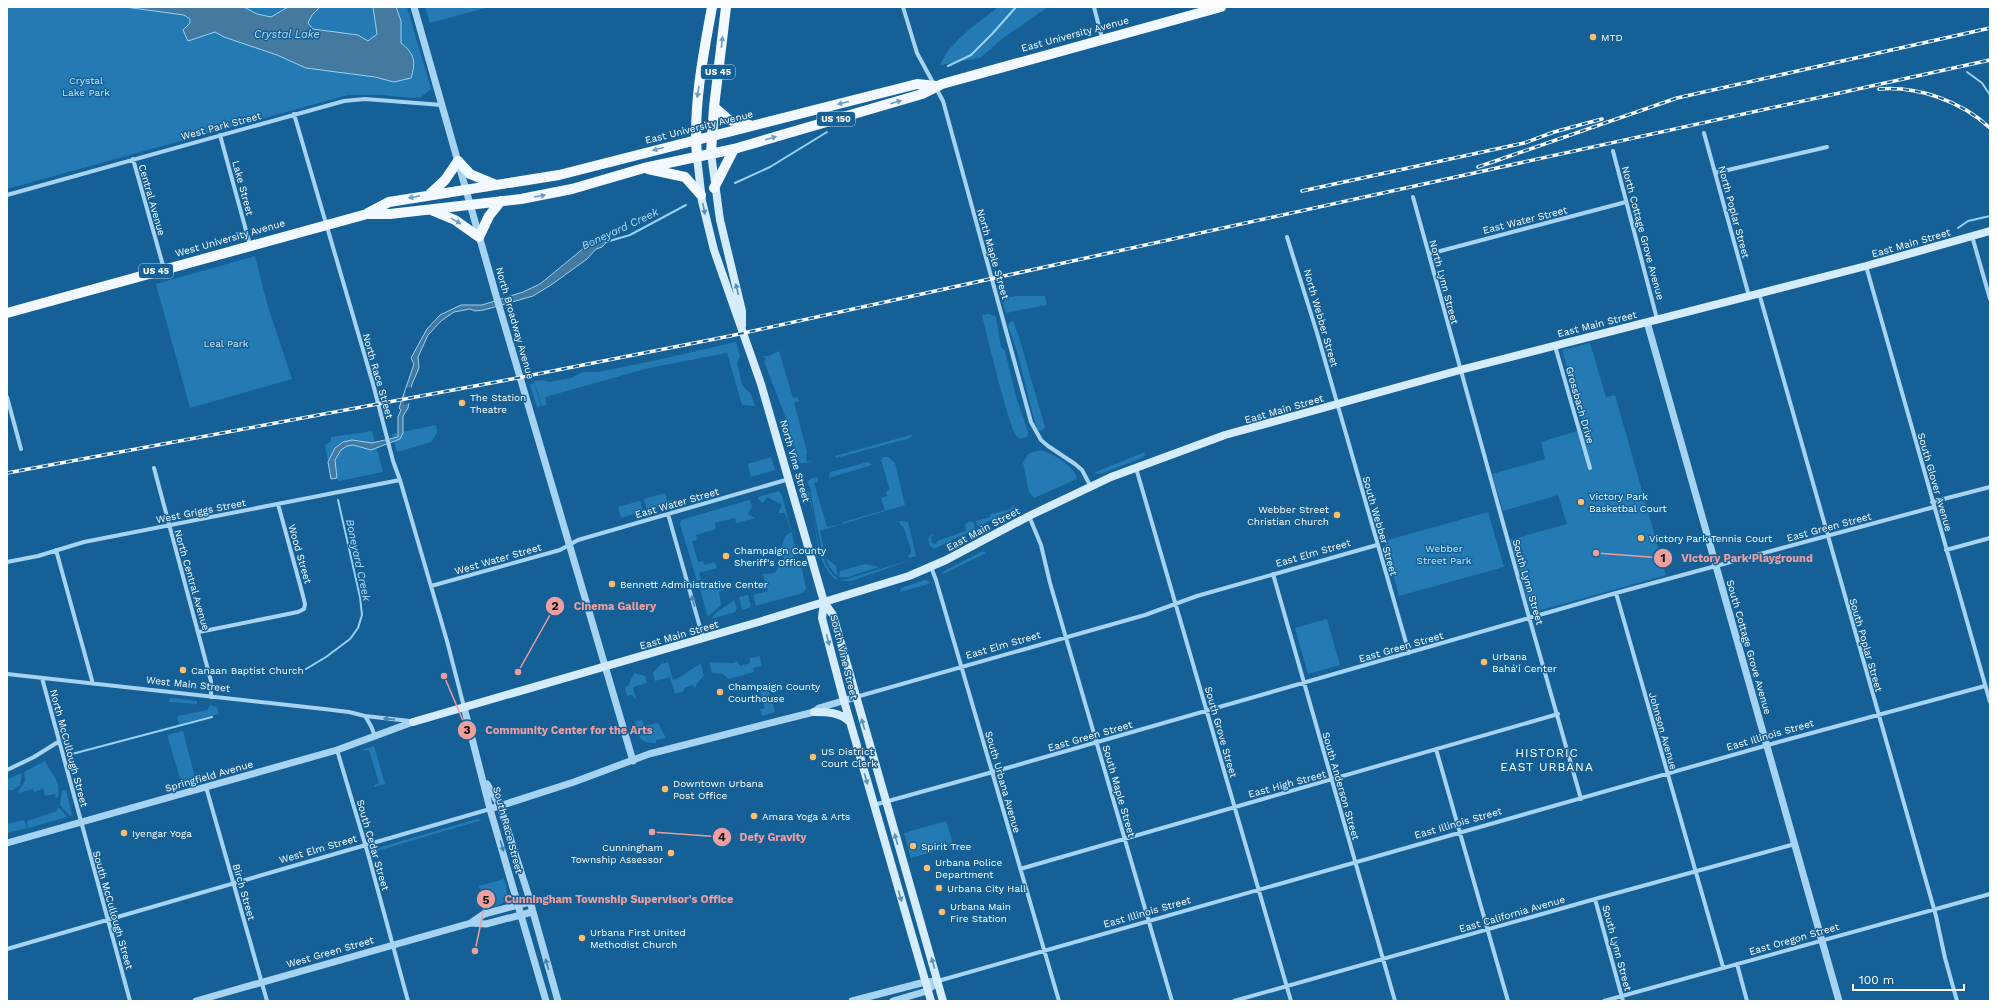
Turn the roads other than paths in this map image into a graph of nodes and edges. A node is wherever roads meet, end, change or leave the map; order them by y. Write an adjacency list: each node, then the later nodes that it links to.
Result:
1 (414, 7): 9 (street, North Broadway Avenue)
2 (712, 7): 16 (main road, US 45, one-way to 16)
3 (726, 7): 10 (main road, US 45, one-way to 3)
4 (904, 7): 8 (street, North Maple Street)
5 (1094, 7): 7 (street)
6 (1221, 7): 7 (main road, East University Avenue / US 150)
7 (1102, 39): 8 (main road, East University Avenue / US 150)
8 (936, 86): 12 (main road, East University Avenue / US 150, one-way to 12); 18 (main road, East University Avenue / US 150, one-way to 8); 64 (street, North Maple Street)
9 (442, 105): 11 (street, West Park Street); 23 (street, North Broadway Avenue)
10 (714, 107): 12 (main road); 15 (main road, US 45)
11 (294, 114): 14 (street, West Park Street); 38 (street, North Race Street)
12 (752, 126): 15 (main road, East University Avenue / US 150)
13 (1704, 133): 25 (street, North Poplar Street)
14 (220, 135): 22 (street, West Park Street); 43 (street, Lake Street)
15 (712, 136): 16 (main road, East University Avenue / US 150); 20 (main road, US 45)
16 (696, 140): 21 (main road); 26 (main road, East University Avenue / US 45, one-way to 26)
17 (1827, 147): 25 (street)
18 (734, 148): 20 (main road, East University Avenue / US 150); 27 (main road)
19 (1613, 151): 34 (street, North Cottage Grove Avenue)
20 (711, 154): 21 (main road, East University Avenue / US 45); 27 (main road, North Vine Street)
21 (697, 157): 24 (main road, East University Avenue / US 45); 31 (main road, North Vine Street)
22 (133, 159): 30 (street, West Park Street); 46 (street, Central Avenue)
23 (458, 161): 26 (main road); 28 (street, North Broadway Avenue); 29 (main road)
24 (644, 168): 31 (main road); 33 (main road, East University Avenue / US 45, one-way to 24)
25 (1715, 173): 48 (street, North Poplar Street)
26 (498, 185): 28 (main road, East University Avenue / US 45)
27 (714, 188): 53 (main road, North Vine Street, one-way to 27)
28 (466, 190): 29 (main road, West University Avenue / US 45); 35 (street, North Broadway Avenue)
29 (430, 194): 37 (main road, West University Avenue / US 45, one-way to 37)
30 (7, 195)
31 (701, 195): 53 (main road, North Vine Street, one-way to 53)
32 (1413, 197): 44 (street, North Lynn Street)
33 (501, 201): 35 (main road, East University Avenue / US 45); 41 (main road)
34 (1626, 202): 44 (street, East Water Street); 51 (street, North Cottage Grove Avenue)
35 (470, 205): 36 (main road, West University Avenue / US 45); 41 (street, North Broadway Avenue)
36 (429, 210): 37 (main road, West University Avenue / US 45); 41 (main road, one-way to 41)
37 (366, 214): 38 (main road, West University Avenue / US 45)
38 (326, 224): 43 (main road, West University Avenue / US 45); 63 (street, North Race Street)
39 (1990, 231): 40 (main road, East Main Street)
40 (1972, 236): 45 (main road, East Main Street); 49 (street)
41 (479, 237): 74 (street, North Broadway Avenue)
42 (1287, 237): 57 (street, North Webber Street)
43 (250, 245): 46 (main road, West University Avenue / US 45)
44 (1429, 254): 55 (street, North Lynn Street)
45 (1866, 266): 47 (main road, East Main Street); 66 (street, South Glover Avenue)
46 (164, 269): 50 (main road, West University Avenue / US 45)
47 (1759, 293): 48 (main road, East Main Street); 72 (street, South Poplar Street)
48 (1749, 296): 51 (main road, East Main Street)
49 (1990, 299)
50 (7, 313)
51 (1658, 319): 52 (main road, East Main Street)
52 (1647, 322): 54 (main road, East Main Street); 79 (street, South Cottage Grove Avenue)
53 (742, 327): 62 (main road, North Vine Street)
54 (1555, 346): 55 (main road, East Main Street); 61 (street, Grossbach Drive)
55 (1460, 370): 57 (main road, East Main Street); 86 (street, South Lynn Street)
56 (7, 397): 58 (street)
57 (1337, 404): 60 (main road, East Main Street); 75 (street, South Webber Street)
58 (21, 449)
59 (154, 468): 71 (street, North Central Avenue)
60 (1136, 468): 64 (main road, East Main Street); 85 (street, South Grove Street)
61 (1590, 468)
62 (790, 479): 69 (street, East Water Street); 84 (main road, North Vine Street)
63 (400, 480): 67 (street, West Griggs Street); 82 (street, North Race Street)
64 (1092, 487): 70 (main road, East Main Street)
65 (1990, 487): 66 (street)
66 (1932, 502): 68 (street, South Glover Avenue)
67 (278, 504): 71 (street, West Griggs Street); 87 (street, Wood Street)
68 (1934, 507): 72 (street, East Green Street); 77 (street, South Glover Avenue)
69 (668, 514): 74 (street, East Water Street); 89 (street, one-way to 69)
70 (1029, 516): 80 (main road, East Main Street); 88 (street, South Maple Street)
71 (169, 526): 76 (street, West Griggs Street); 87 (street, North Central Avenue)
72 (1827, 536): 79 (street, East Green Street); 107 (street, South Poplar Street)
73 (1990, 538): 77 (street)
74 (569, 545): 82 (street, West Water Street); 92 (street, North Broadway Avenue)
75 (1377, 545): 81 (street, East Elm Street); 91 (street, South Webber Street)
76 (56, 550): 78 (street, West Griggs Street); 97 (street)
77 (1946, 550): 98 (street, South Glover Avenue)
78 (7, 562)
79 (1715, 566): 83 (street, East Green Street); 114 (street, South Cottage Grove Avenue)
80 (931, 567): 84 (main road, East Main Street); 93 (street, South Urbana Avenue)
81 (1273, 574): 85 (street, East Elm Street); 96 (street, South Anderson Street)
82 (431, 586): 90 (street, North Race Street)
83 (1616, 593): 86 (street, East Green Street); 120 (street, Johnson Avenue)
84 (824, 602): 89 (main road, East Main Street); 100 (main road, South Vine Street); 101 (main road, South Vine Street, one-way to 101)
85 (1176, 604): 88 (street, East Elm Street); 104 (street, South Grove Street)
86 (1530, 618): 91 (street, East Green Street); 106 (street, South Lynn Street)
87 (199, 632): 99 (street, North Central Avenue)
88 (1067, 637): 93 (street, East Elm Street); 113 (street, South Maple Street)
89 (703, 638): 92 (main road, East Main Street)
90 (447, 641): 103 (street, South Race Street)
91 (1409, 653): 96 (street, East Green Street)
92 (606, 667): 103 (main road, West Main Street); 117 (street, North Broadway Avenue)
93 (962, 668): 100 (street, East Elm Street); 119 (street, South Urbana Avenue)
94 (7, 674): 95 (street, West Main Street)
95 (42, 678): 97 (street, West Main Street); 112 (street, North McCullough Street)
96 (1303, 683): 104 (street, East Green Street); 122 (street, South Anderson Street)
97 (93, 684): 99 (street, West Main Street)
98 (1985, 686): 102 (street, South Glover Avenue); 107 (street, East Illinois Street)
99 (211, 697): 108 (street, West Main Street)
100 (856, 697): 101 (street, East Elm Street); 125 (main road, South Vine Street, one-way to 100)
101 (844, 701): 105 (street, East Elm Street); 110 (main road, South Vine Street)
102 (1990, 702)
103 (464, 707): 109 (main road, West Main Street); 121 (street, South Race Street)
104 (1206, 711): 113 (street, East Green Street); 128 (street, South Grove Street)
105 (814, 712): 110 (main road); 117 (street, East Elm Street)
106 (1558, 714): 115 (street, East High Street); 124 (street, South Lynn Street)
107 (1878, 715): 114 (street, East Illinois Street); 147 (street, South Poplar Street)
108 (365, 716): 109 (street, West Main Street, one-way to 108); 111 (street)
109 (413, 722): 111 (street, Springfield Avenue)
110 (850, 723): 126 (main road, South Vine Street, one-way to 126)
111 (375, 736): 116 (street, Springfield Avenue)
112 (58, 742): 118 (street); 130 (street, North McCullough Street)
113 (1097, 742): 119 (street, East Green Street); 132 (street, South Maple Street)
114 (1766, 746): 120 (street, East Illinois Street); 134 (street, South Cottage Grove Avenue)
115 (1436, 749): 122 (street, East High Street); 131 (street)
116 (337, 750): 123 (street, Springfield Avenue); 135 (street, South Cedar Street)
117 (633, 761): 127 (street, West Elm Street)
118 (7, 770)
119 (993, 772): 125 (street, East Green Street); 139 (street, South Urbana Avenue)
120 (1667, 774): 124 (street, East Illinois Street); 140 (street, Johnson Avenue)
121 (484, 779): 127 (street, South Race Street); 129 (street, South Race Street)
122 (1331, 780): 128 (street, East High Street); 138 (street, South Anderson Street)
123 (206, 787): 130 (street, Springfield Avenue); 141 (street, Birch Street)
124 (1581, 799): 131 (street, East Illinois Street)
125 (886, 802): 126 (street, East Green Street); 136 (main road, South Vine Street, one-way to 125)
126 (874, 805): 137 (main road, South Vine Street)
127 (500, 806): 129 (street, West Elm Street); 145 (street, South Race Street)
128 (1234, 806): 132 (street, East High Street); 142 (street, South Grove Street)
129 (490, 809): 135 (street, West Elm Street); 146 (street, South Race Street, one-way to 146)
130 (80, 823): 133 (street, Springfield Avenue); 150 (street, South McCullough Street)
131 (1461, 833): 138 (street, East Illinois Street); 154 (street)
132 (1124, 838): 139 (street, East High Street); 152 (street, South Maple Street)
133 (7, 843)
134 (1795, 844): 140 (street, East California Avenue); 156 (street, South Cottage Grove Avenue)
135 (365, 845): 141 (street, West Elm Street); 157 (street, South Cedar Street)
136 (900, 853): 137 (main road); 153 (main road, South Vine Street)
137 (889, 856): 155 (main road, South Vine Street, one-way to 155)
138 (1355, 863): 142 (street, East Illinois Street); 160 (street, South Anderson Street)
139 (1020, 869): 159 (street, South Urbana Avenue)
140 (1696, 872): 144 (street, East California Avenue); 162 (street, Johnson Avenue)
141 (234, 884): 150 (street, West Elm Street); 164 (street, Birch Street)
142 (1259, 890): 152 (street, East Illinois Street); 166 (street, South Grove Street)
143 (1990, 894): 147 (street, East Oregon Street)
144 (1595, 899): 154 (street, East California Avenue); 169 (street, South Lynn Street)
145 (530, 902): 146 (street, West Green Street); 148 (street, South Race Street)
146 (519, 905): 149 (street, South Race Street); 151 (street, West Green Street)
147 (1933, 908): 156 (street, East Oregon Street); 191 (street, South Poplar Street)
148 (532, 912): 149 (street, West Green Street); 175 (street, South Race Street, one-way to 148)
149 (522, 915): 151 (street, West Green Street); 174 (street, South Race Street)
150 (108, 920): 158 (street, West Elm Street); 170 (street, South McCullough Street)
151 (470, 922): 157 (street, West Green Street)
152 (1149, 922): 159 (street, East Illinois Street); 182 (street, South Maple Street)
153 (922, 927): 155 (main road); 163 (main road, South Vine Street, one-way to 153)
154 (1488, 929): 160 (street, East California Avenue); 186 (street)
155 (910, 930): 165 (main road, South Vine Street)
156 (1822, 940): 161 (street, East Oregon Street); 190 (street, South Cottage Grove Avenue)
157 (392, 944): 164 (street, West Green Street); 173 (street, South Cedar Street)
158 (7, 949)
159 (1045, 951): 163 (street, East Illinois Street); 181 (street, South Urbana Avenue)
160 (1382, 959): 166 (street, East California Avenue); 185 (street, South Anderson Street)
161 (1737, 964): 162 (street, East Oregon Street); 189 (street)
162 (1723, 968): 169 (street, East Oregon Street)
163 (938, 981): 165 (street, East Illinois Street); 167 (street, East Illinois Street); 180 (main road, South Vine Street)
164 (262, 982): 171 (street, West Green Street); 172 (street, Birch Street)
165 (925, 982): 167 (main road, South Vine Street); 168 (street, East Illinois Street)
166 (1286, 986): 183 (street, East California Avenue); 184 (street, South Grove Street)
167 (928, 991): 178 (street, East Illinois Street); 179 (main road, South Vine Street)
168 (885, 993): 176 (street, East Illinois Street); 177 (street)
169 (1622, 996): 187 (street, East Oregon Street); 188 (street, South Lynn Street)
170 (130, 1001)
171 (196, 1001)
172 (267, 1001)
173 (408, 1001)
174 (546, 1001)
175 (558, 1001)
176 (852, 1001)
177 (887, 1001)
178 (893, 1001)
179 (930, 1001)
180 (943, 1001)
181 (1059, 1001)
182 (1172, 1001)
183 (1234, 1001)
184 (1291, 1001)
185 (1395, 1001)
186 (1508, 1001)
187 (1604, 1001)
188 (1623, 1001)
189 (1747, 1001)
190 (1839, 1001)
191 (1957, 1001)

